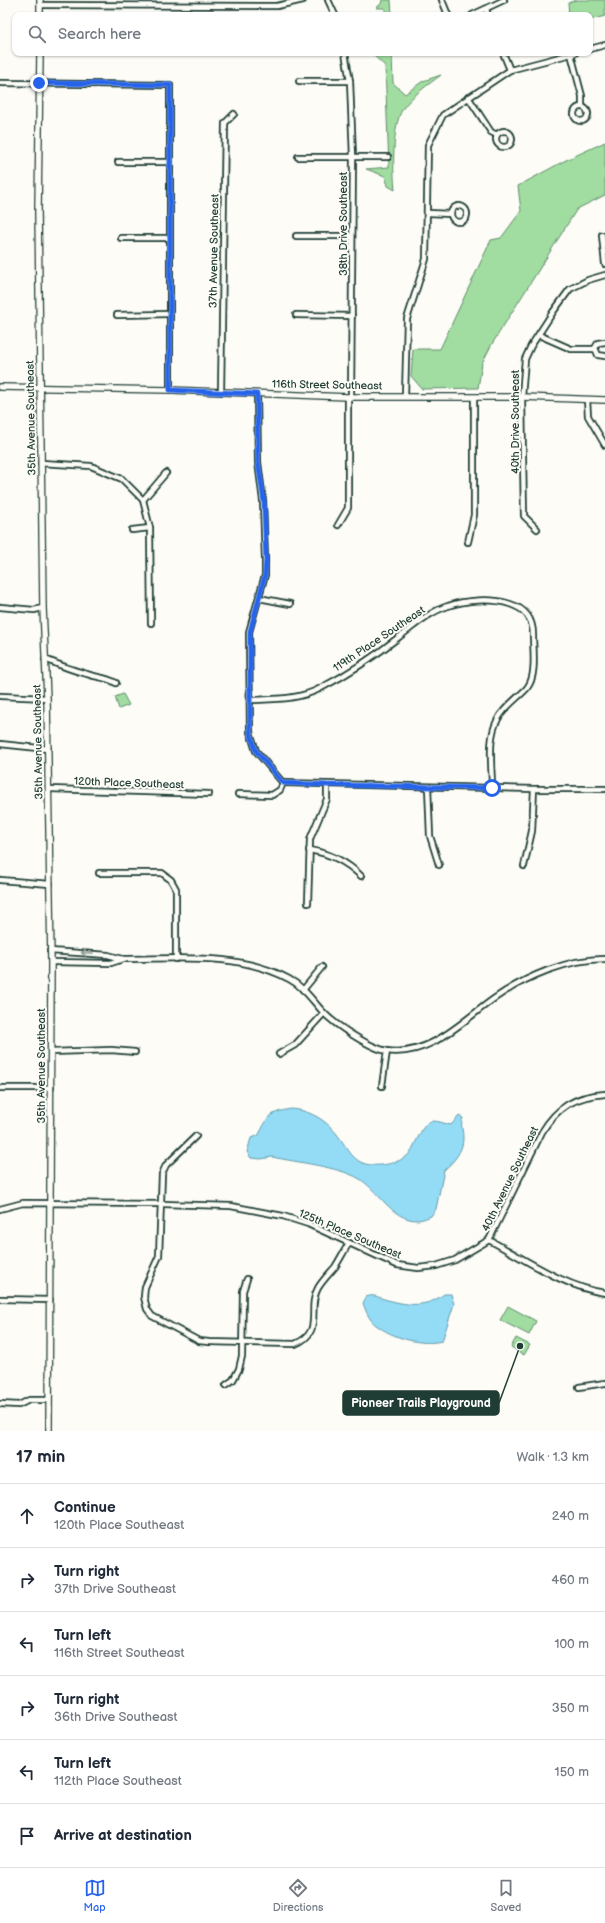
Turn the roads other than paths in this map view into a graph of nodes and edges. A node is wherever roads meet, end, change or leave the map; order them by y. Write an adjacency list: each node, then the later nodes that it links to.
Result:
1 (124, 0): 8 (street)
2 (250, 0): 9 (street)
3 (302, 0): 9 (street)
4 (328, 0): 11 (street)
5 (442, 0): 12 (street)
6 (504, 0): 10 (street)
7 (40, 3): 8 (street)
8 (124, 6): 9 (street)
9 (250, 6)
10 (486, 9): 13 (street); 14 (street)
11 (334, 12)
12 (447, 12)
13 (479, 12)
14 (487, 12)
15 (605, 45): 16 (street)
16 (593, 48)
17 (40, 56): 26 (street, 35th Avenue Southeast)
18 (346, 56): 23 (street, 38th Drive Southeast)
19 (505, 56): 22 (street)
20 (562, 56): 22 (street)
21 (574, 56): 28 (street)
22 (510, 70): 27 (street)
23 (350, 81): 24 (street); 32 (street, 38th Drive Southeast)
24 (299, 82)
25 (0, 83): 26 (street)
26 (39, 83): 35 (street); 54 (street, 35th Avenue Southeast)
27 (468, 98): 30 (street); 36 (street)
28 (582, 106)
29 (234, 114): 56 (street, 37th Avenue Southeast)
30 (497, 135)
31 (298, 157): 32 (street)
32 (353, 157): 33 (street); 40 (street, 38th Drive Southeast)
33 (388, 157)
34 (118, 162): 35 (street)
35 (169, 162): 42 (street)
36 (428, 214): 37 (street); 58 (street)
37 (451, 214)
38 (602, 235): 43 (street)
39 (296, 236): 40 (street)
40 (352, 236): 48 (street, 38th Drive Southeast)
41 (121, 238): 42 (street)
42 (169, 238): 46 (street)
43 (605, 264)
44 (605, 275): 49 (street, 40th Drive Southeast)
45 (117, 314): 46 (street)
46 (170, 314): 55 (street)
47 (296, 315): 48 (street)
48 (352, 316): 59 (street, 38th Drive Southeast)
49 (539, 335): 51 (street); 61 (street, 40th Drive Southeast)
50 (605, 342): 51 (street)
51 (595, 349): 52 (street)
52 (605, 356)
53 (0, 387): 54 (street, 116th Street Southeast)
54 (40, 389): 55 (street, 116th Street Southeast); 65 (street, 35th Avenue Southeast)
55 (170, 390): 56 (street, 116th Street Southeast)
56 (221, 392): 57 (street, 116th Street Southeast)
57 (257, 394): 59 (street, 116th Street Southeast); 73 (street)
58 (405, 396): 59 (street, 116th Street Southeast); 60 (street, 116th Street Southeast)
59 (349, 397): 68 (street, 38th Drive Southeast)
60 (474, 397): 61 (street, 116th Street Southeast); 72 (street)
61 (522, 397): 62 (street, 116th Street Southeast); 70 (street, 40th Drive Southeast)
62 (586, 400): 63 (street, 116th Street Southeast); 64 (street)
63 (605, 400)
64 (605, 446)
65 (41, 463): 67 (street); 76 (street, 35th Avenue Southeast)
66 (166, 473): 67 (street)
67 (143, 500): 69 (street)
68 (338, 525)
69 (150, 528): 71 (street); 77 (street)
70 (537, 529)
71 (132, 530)
72 (468, 542)
73 (259, 598): 74 (street); 82 (street)
74 (290, 604)
75 (0, 607): 76 (street)
76 (43, 608): 78 (street, 35th Avenue Southeast)
77 (151, 623)
78 (45, 659): 79 (street); 81 (street, 35th Avenue Southeast)
79 (116, 683)
80 (0, 696): 81 (street)
81 (47, 698): 84 (street, 35th Avenue Southeast)
82 (250, 700): 85 (street); 88 (street, 119th Place Southeast)
83 (0, 744): 84 (street)
84 (48, 749): 89 (street, 35th Avenue Southeast)
85 (283, 783): 86 (street); 93 (street)
86 (327, 785): 87 (street); 94 (street)
87 (428, 787): 88 (street); 95 (street)
88 (492, 788): 90 (street)
89 (49, 789): 92 (street, 120th Place Southeast); 100 (street, 35th Avenue Southeast)
90 (534, 789): 91 (street); 96 (street)
91 (605, 789)
92 (209, 794)
93 (238, 794)
94 (309, 850): 98 (street); 101 (street)
95 (439, 865)
96 (524, 866)
97 (99, 873): 104 (street)
98 (361, 876)
99 (0, 880): 100 (street)
100 (50, 884): 102 (street, 35th Avenue Southeast)
101 (308, 903)
102 (50, 951): 103 (street, one-way to 102); 106 (street, 35th Avenue Southeast)
103 (123, 959): 104 (street); 106 (street)
104 (176, 959): 108 (street)
105 (605, 959): 110 (street)
106 (50, 962): 111 (street, 35th Avenue Southeast)
107 (322, 967): 108 (street)
108 (303, 990): 109 (street)
109 (324, 1013): 110 (street); 113 (street)
110 (387, 1051): 114 (street)
111 (50, 1052): 112 (street); 116 (street, 35th Avenue Southeast)
112 (135, 1052)
113 (278, 1054)
114 (382, 1086)
115 (0, 1088): 116 (street)
116 (51, 1088): 119 (street, 35th Avenue Southeast)
117 (605, 1094): 122 (street, 40th Avenue Southeast)
118 (196, 1136): 120 (street)
119 (50, 1204): 120 (street, 125th Place Southeast); 121 (street, 125th Place Southeast); 127 (street, 35th Avenue Southeast)
120 (162, 1204): 123 (street, 125th Place Southeast); 128 (street)
121 (0, 1209)
122 (489, 1240): 123 (street, 125th Place Southeast); 125 (street)
123 (349, 1243): 128 (street)
124 (247, 1279): 128 (street)
125 (605, 1293)
126 (0, 1299): 127 (street)
127 (50, 1300): 132 (street, 35th Avenue Southeast)
128 (241, 1343): 130 (street)
129 (605, 1383): 131 (street)
130 (226, 1385)
131 (579, 1387)
132 (49, 1400): 133 (street); 134 (street, 35th Avenue Southeast)
133 (0, 1404)
134 (49, 1431)

